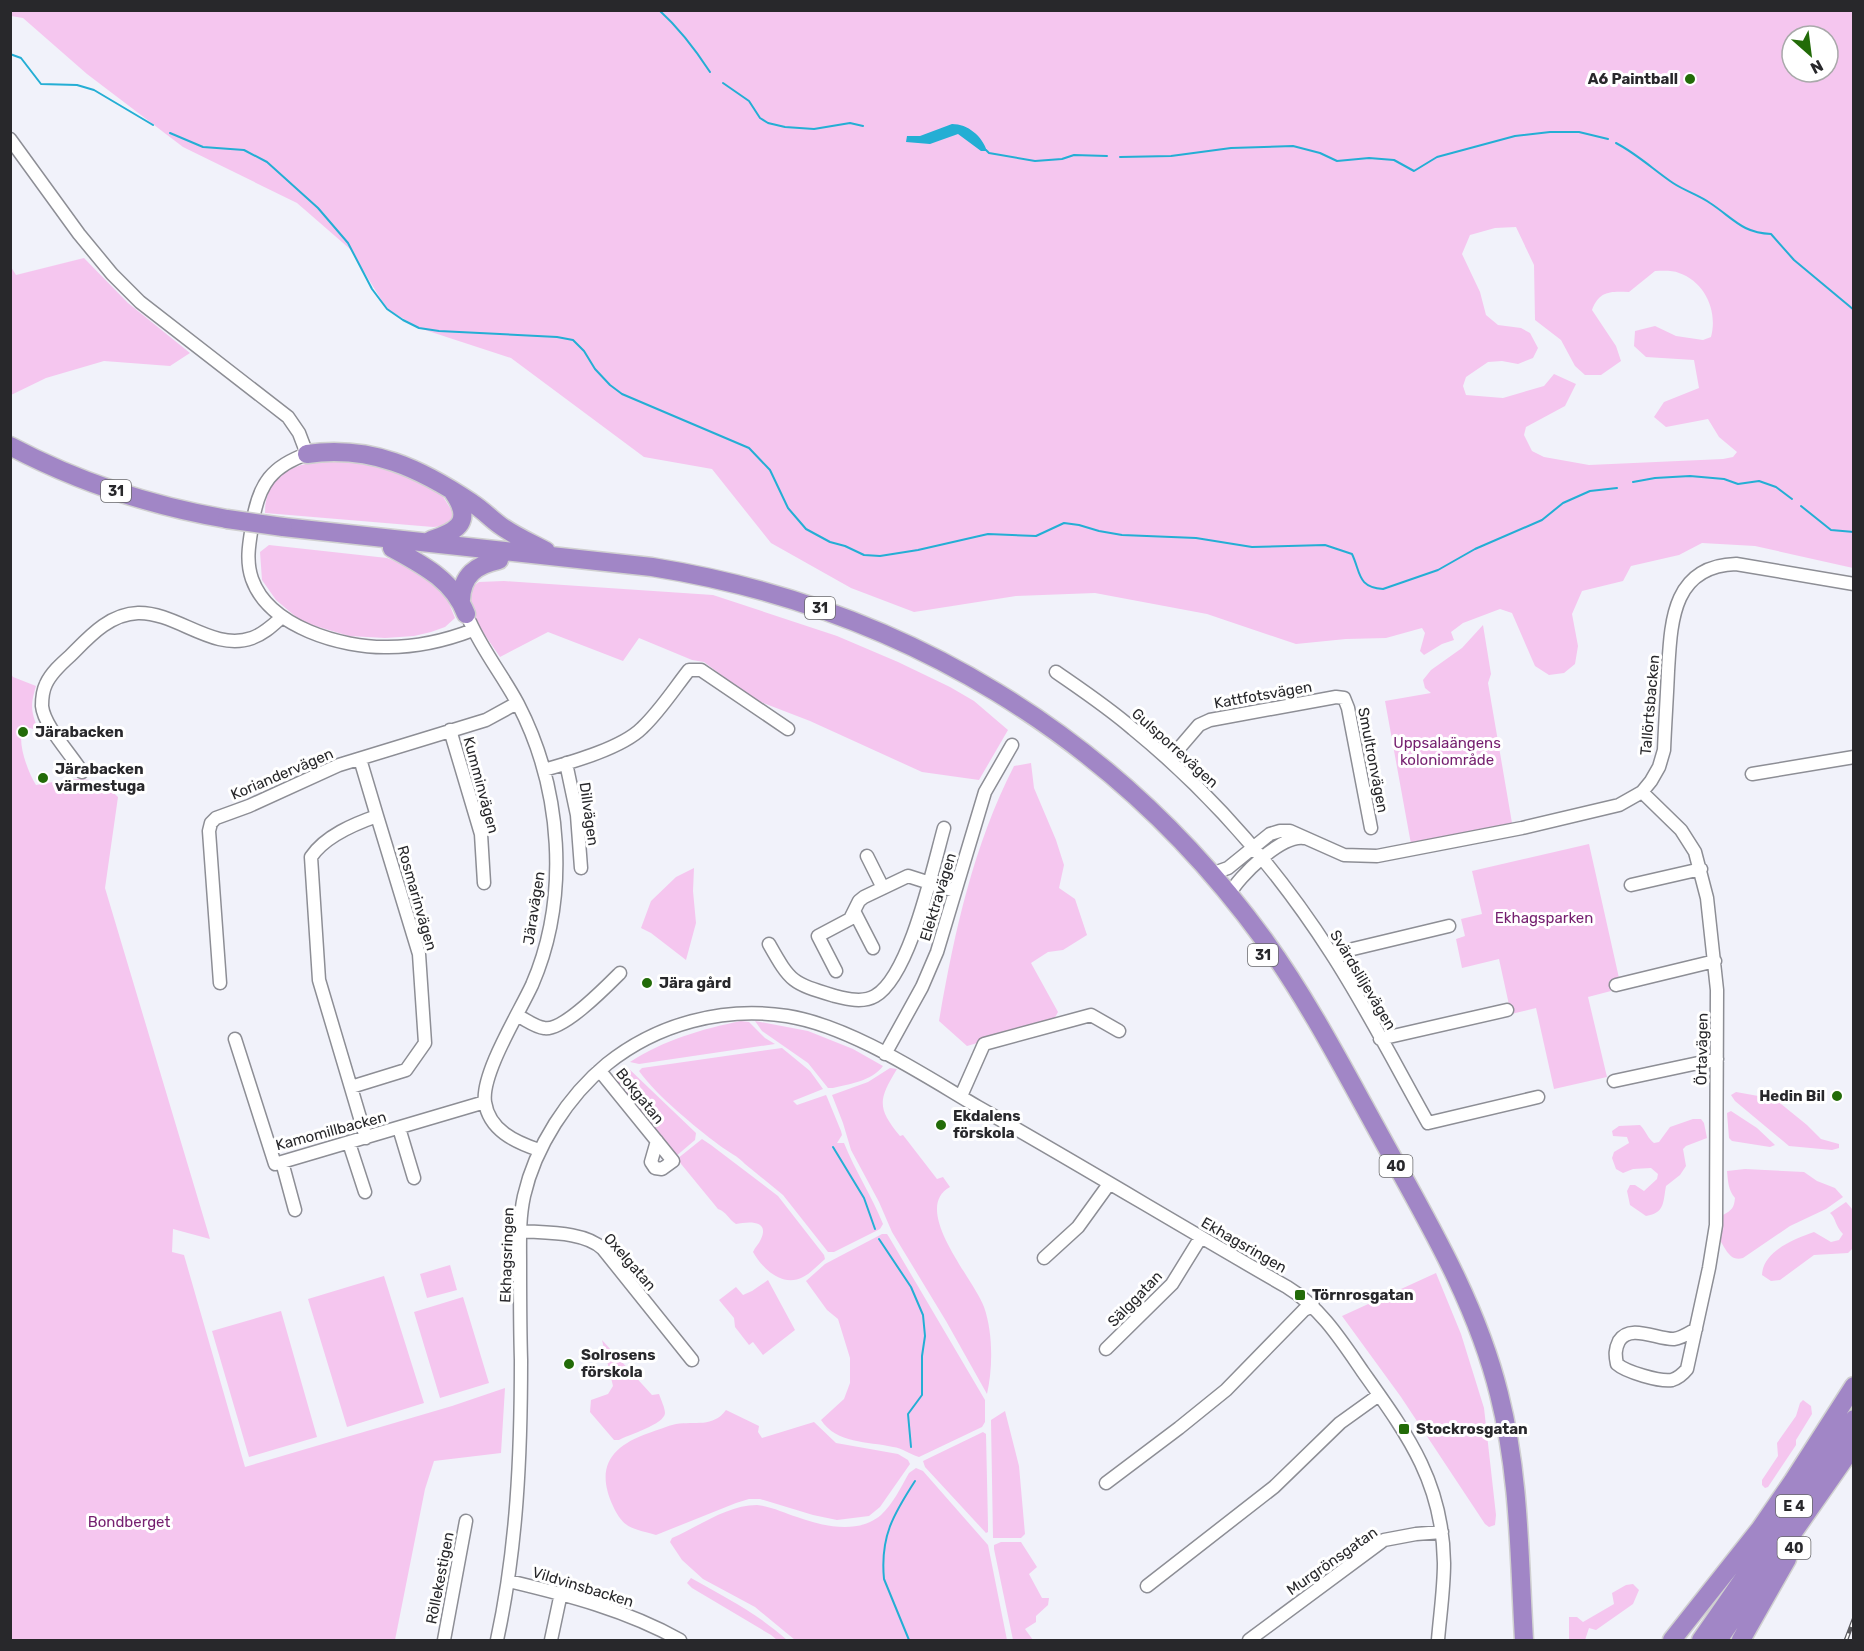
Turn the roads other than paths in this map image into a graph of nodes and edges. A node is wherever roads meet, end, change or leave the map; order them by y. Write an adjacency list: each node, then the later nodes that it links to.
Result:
1 (10, 139): 3 (street)
2 (10, 446): 6 (highway, 31)
3 (307, 454): 5 (highway); 14 (street)
4 (10, 456): 6 (highway, 31)
5 (453, 492): 8 (highway); 10 (highway)
6 (226, 523): 7 (highway, 31, bridge)
7 (281, 532): 8 (highway, 31); 9 (highway, 31)
8 (423, 542): 10 (highway, 31)
9 (392, 548): 11 (highway, 31); 13 (highway)
10 (558, 557): 38 (highway, 31)
11 (499, 560): 13 (highway); 101 (highway, 31)
12 (1854, 584): 28 (street, Tallörtsbacken)
13 (466, 615): 14 (street); 17 (street, Järavägen)
14 (282, 617): 26 (street)
15 (1056, 672): 23 (street, Gulsporrevägen)
16 (1344, 698): 23 (street, Kattfotsvägen); 31 (street, Smultronvägen)
17 (517, 703): 19 (street, Koriandervägen); 25 (street, Järavägen)
18 (788, 729): 24 (street)
19 (450, 730): 22 (street, Koriandervägen); 40 (street, Kumminvägen)
20 (1012, 745): 43 (street, Elektravägen)
21 (1854, 757): 27 (street)
22 (360, 759): 29 (street, Rosmarinvägen); 53 (street, Koriandervägen)
23 (1169, 760): 33 (street, Gulsporrevägen)
24 (566, 763): 25 (street); 36 (street, Dillvägen)
25 (544, 770): 56 (street, Järavägen)
26 (82, 772)
27 (1752, 774)
28 (1642, 792): 32 (street, Tallörtsbacken); 37 (street, Örtavägen)
29 (377, 816): 64 (street); 64 (street, Rosmarinvägen)
30 (944, 828): 39 (street)
31 (1371, 828)
32 (1304, 838): 33 (street, Tallörtsbacken); 35 (street)
33 (1253, 849): 35 (street, Gulsporrevägen); 38 (street, Tallörtsbacken)
34 (867, 856): 42 (street)
35 (1262, 859): 44 (street); 49 (street, Svärdsliljevägen)
36 (581, 868)
37 (1701, 869): 41 (street); 50 (street, Örtavägen)
38 (1211, 874): 44 (highway, 31)
39 (928, 882): 42 (street); 43 (street); 47 (street)
40 (484, 884)
41 (1631, 885)
42 (883, 888): 45 (street)
43 (956, 891): 60 (street, Elektravägen)
44 (1228, 895): 102 (highway, 40)
45 (854, 911): 48 (street); 51 (street)
46 (1449, 926): 49 (street)
47 (769, 944)
48 (873, 948)
49 (1332, 954): 59 (street, Svärdsliljevägen)
50 (1715, 961): 54 (street); 61 (street, Örtavägen)
51 (836, 971)
52 (620, 973): 56 (street)
53 (220, 983)
54 (1616, 985)
55 (1508, 1010): 59 (street)
56 (518, 1016): 67 (street, Järavägen)
57 (1119, 1031): 65 (street)
58 (235, 1039): 73 (street, Kamomillbacken)
59 (1380, 1039): 66 (street, Svärdsliljevägen)
60 (885, 1054): 62 (street, Ekhagsringen); 65 (street, Ekhagsringen)
61 (1717, 1059): 63 (street); 82 (street, Örtavägen)
62 (599, 1071): 70 (street, Bokgatan); 72 (street, Ekhagsringen)
63 (1614, 1081)
64 (351, 1087): 69 (street)
65 (961, 1096): 75 (street, Ekhagsringen)
66 (1538, 1097)
67 (485, 1101): 68 (street, Kamomillbacken); 72 (street)
68 (399, 1128): 69 (street, Kamomillbacken); 74 (street)
69 (366, 1138): 71 (street, Kamomillbacken)
70 (657, 1141)
71 (349, 1143): 73 (street, Kamomillbacken); 76 (street)
72 (539, 1150): 78 (street, Ekhagsringen)
73 (282, 1162): 77 (street)
74 (414, 1178)
75 (1109, 1184): 79 (street, Ekhagsringen); 80 (street)
76 (365, 1192)
77 (295, 1210)
78 (519, 1231): 84 (street, Oxelgatan); 92 (street, Ekhagsringen)
79 (1201, 1237): 81 (street, Ekhagsringen); 83 (street, Sälggatan)
80 (1044, 1258)
81 (1313, 1306): 86 (street, Ekhagsringen); 89 (street)
82 (1696, 1329): 82 (street, Örtavägen)
83 (1106, 1349)
84 (692, 1359)
85 (1854, 1386): 103 (highway, 40)
86 (1379, 1395): 91 (street, Ekhagsringen); 93 (street)
87 (1854, 1419): 104 (highway, E 4)
88 (1850, 1450): 105 (highway, E 4); 106 (highway, 40)
89 (1106, 1483)
90 (466, 1521): 95 (street, Röllekestigen)
91 (1442, 1532): 99 (street, Murgrönsgatan); 100 (street, Ekhagsringen)
92 (509, 1581): 94 (street, Vildvinsbacken); 96 (street, Ekhagsringen)
93 (1147, 1586)
94 (561, 1593): 97 (street); 98 (street, Vildvinsbacken)
95 (444, 1641)
96 (498, 1641)
97 (551, 1641)
98 (680, 1641)
99 (1250, 1641)
100 (1438, 1641)
101 (1515, 1641)
102 (1524, 1641)
103 (1672, 1641)
104 (1701, 1641)
105 (1718, 1641)
106 (1741, 1641)

